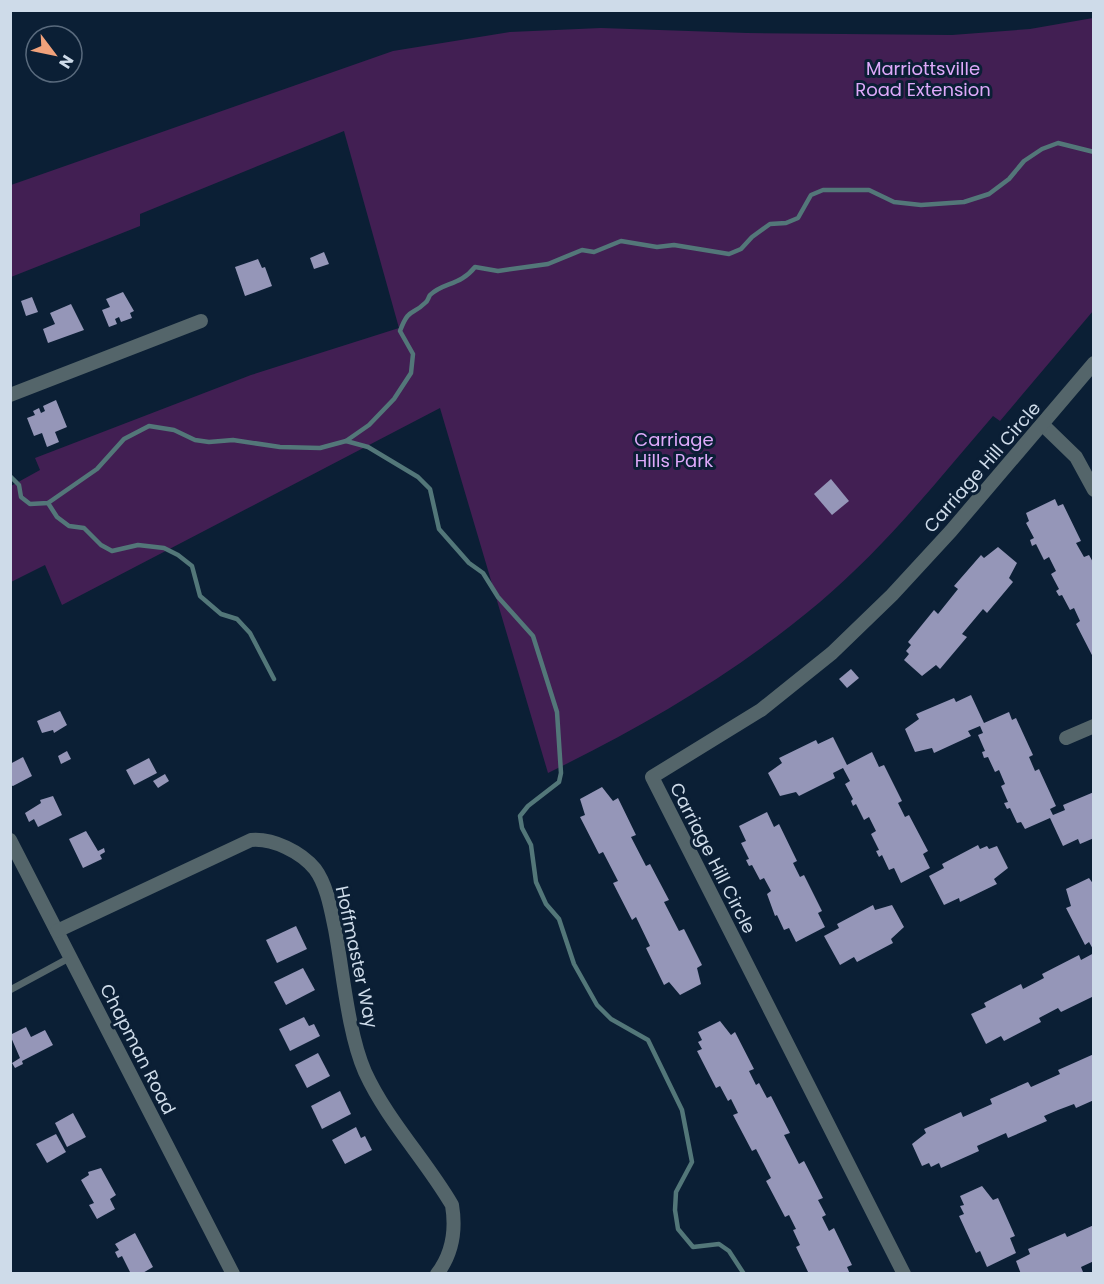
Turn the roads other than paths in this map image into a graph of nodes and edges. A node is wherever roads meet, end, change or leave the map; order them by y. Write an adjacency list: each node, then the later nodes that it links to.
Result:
1 (201, 321): 3 (street)
2 (1094, 363): 4 (street, Carriage Hill Circle)
3 (10, 395)
4 (1043, 425): 5 (street); 14 (street, Carriage Hill Circle)
5 (1094, 490)
6 (1094, 726): 7 (street)
7 (1066, 738)
8 (10, 840): 9 (street, Chapman Road)
9 (57, 931): 10 (street, Chapman Road); 13 (street, Hoffmaster Way)
10 (71, 957): 11 (lane); 12 (street, Chapman Road)
11 (10, 990)
12 (233, 1274)
13 (437, 1274)
14 (904, 1274)

